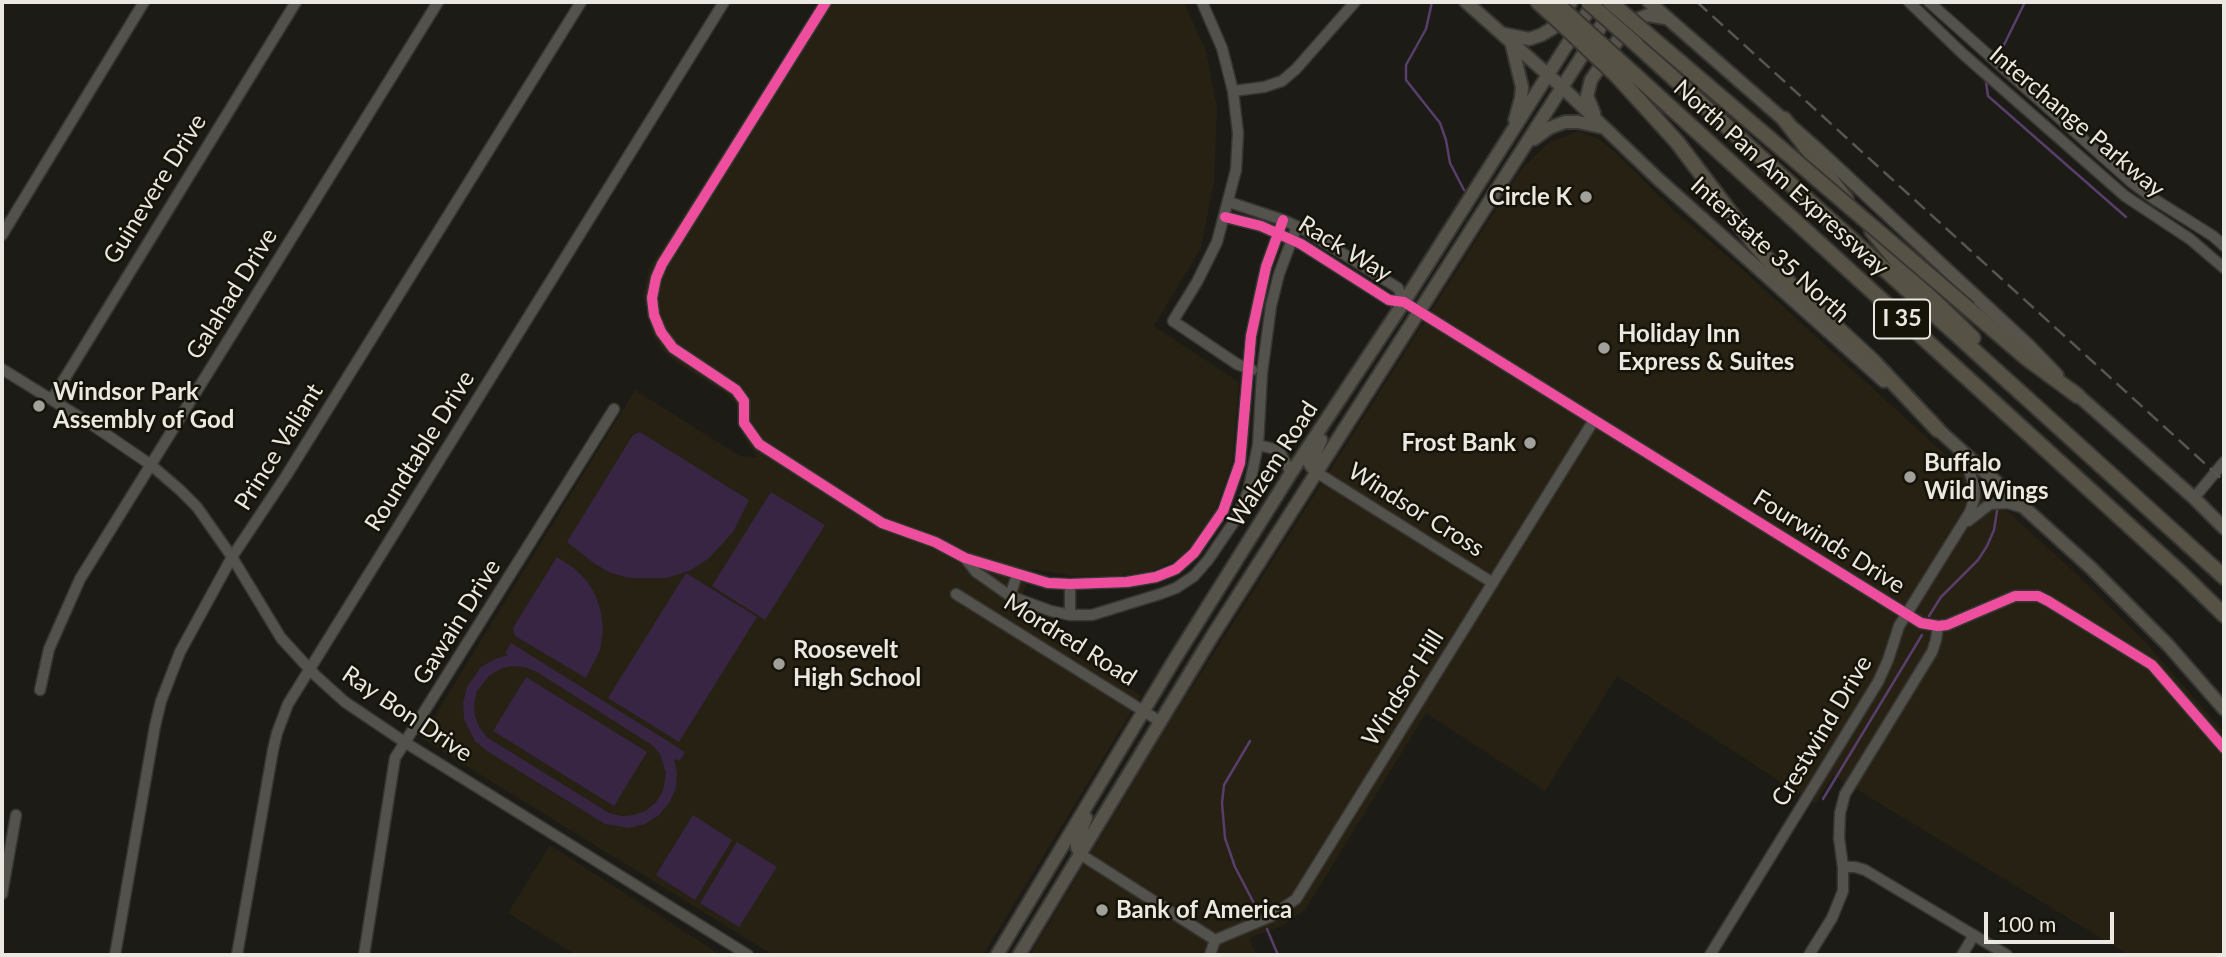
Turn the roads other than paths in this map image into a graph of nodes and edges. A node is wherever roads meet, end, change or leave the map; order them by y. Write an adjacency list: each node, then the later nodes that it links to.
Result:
1 (144, 2): 34 (street)
2 (296, 2): 44 (street, Guinevere Drive)
3 (438, 2): 53 (street, Galahad Drive)
4 (581, 2): 60 (street, Prince Valiant)
5 (724, 2): 72 (street, Roundtable Drive)
6 (826, 2): 61 (street)
7 (1202, 2): 24 (street)
8 (1355, 2): 24 (street)
9 (1466, 2): 20 (main road, Interstate 35 North)
10 (1538, 2): 18 (highway, North Pan Am Expressway)
11 (1588, 2): 46 (highway, North Pan Am Expressway / I 35, bridge)
12 (1594, 2): 22 (main road, Walzem Road)
13 (1610, 2): 43 (highway, bridge)
14 (1616, 2): 23 (main road, Walzem Road)
15 (1909, 2): 37 (street, Interchange Parkway)
16 (1929, 2): 36 (street, Interchange Parkway)
17 (1653, 4): 19 (main road)
18 (1558, 5): 20 (main road); 21 (highway, North Pan Am Expressway / I 35, bridge)
19 (1669, 19): 25 (main road); 26 (main road)
20 (1506, 37): 22 (main road, Interstate 35 North); 27 (main road)
21 (1620, 70): 49 (highway); 70 (highway, North Pan Am Expressway / I 35)
22 (1548, 75): 23 (main road, Interstate 35 North); 27 (main road, Walzem Road)
23 (1563, 88): 26 (main road, Interstate 35 North); 28 (main road, Walzem Road)
24 (1233, 91): 29 (street)
25 (1784, 120): 43 (main road); 46 (highway)
26 (1604, 128): 28 (main road); 49 (main road, Interstate 35 North)
27 (1510, 135): 38 (main road, Walzem Road)
28 (1528, 143): 39 (main road, Walzem Road)
29 (1229, 202): 30 (street); 31 (street, Rack Way)
30 (1225, 217): 33 (street, Rack Way); 40 (street)
31 (1283, 220): 32 (street, Rack Way); 33 (street)
32 (1297, 226): 35 (street); 38 (street, Rack Way)
33 (1278, 233): 35 (street, Rack Way); 40 (street)
34 (2, 235)
35 (1292, 240): 38 (street, Rack Way); 42 (street)
36 (2224, 246)
37 (2224, 268)
38 (1404, 302): 39 (street, Fourwinds Drive); 45 (main road, Walzem Road)
39 (1418, 312): 48 (street, Fourwinds Drive); 54 (main road, Walzem Road)
40 (1247, 368): 42 (street); 65 (street)
41 (2, 369): 44 (street, Ray Bon Drive)
42 (1262, 373): 50 (street)
43 (2078, 396): 56 (main road)
44 (52, 399): 53 (street, Ray Bon Drive)
45 (1338, 401): 54 (main road); 55 (main road, Walzem Road)
46 (2036, 405): 63 (highway, North Pan Am Expressway / I 35)
47 (614, 409): 77 (street, Gawain Drive)
48 (1594, 420): 64 (street, Windsor Hill); 68 (street, Fourwinds Drive)
49 (1938, 430): 51 (main road, Interstate 35 North)
50 (1258, 445): 55 (street); 69 (street)
51 (1963, 452): 57 (main road, Interstate 35 North); 58 (street, Crestwind Drive)
52 (2224, 462): 56 (street)
53 (151, 465): 60 (street, Ray Bon Drive); 73 (street, Galahad Drive)
54 (1316, 472): 64 (street, Windsor Cross); 76 (main road, Walzem Road)
55 (1291, 473): 75 (main road, Walzem Road)
56 (2194, 498): 59 (main road)
57 (2026, 509): 58 (street, Crestwind Drive); 74 (main road, Interstate 35 North)
58 (1963, 526): 68 (street, Crestwind Drive)
59 (2224, 528)
60 (232, 557): 72 (street, Ray Bon Drive); 86 (street, Prince Valiant)
61 (965, 558): 62 (street); 67 (street)
62 (1017, 575): 65 (street); 67 (street)
63 (2224, 577)
64 (1493, 583): 85 (street, Windsor Hill)
65 (1070, 584): 69 (street)
66 (956, 594): 75 (street, Mordred Road)
67 (1010, 596): 69 (street)
68 (1906, 614): 71 (street, Fourwinds Drive); 93 (street, Crestwind Drive)
69 (1070, 615)
70 (2224, 615)
71 (1938, 626): 78 (street); 82 (street)
72 (309, 668): 77 (street, Ray Bon Drive); 87 (street, Roundtable Drive)
73 (40, 690)
74 (2224, 709)
75 (1143, 710): 76 (street, Mordred Road); 79 (main road, Walzem Road)
76 (1161, 722): 81 (main road, Walzem Road)
77 (406, 743): 88 (street, Gawain Drive); 89 (street, Ray Bon Drive)
78 (2224, 748)
79 (1100, 782): 81 (main road); 90 (main road, Walzem Road)
80 (16, 815): 83 (street)
81 (1080, 854): 85 (street); 91 (main road, Walzem Road)
82 (1843, 867): 84 (street); 94 (street)
83 (2, 891)
84 (1974, 935): 95 (street); 96 (street)
85 (1215, 940): 92 (street)
86 (115, 955)
87 (237, 955)
88 (364, 955)
89 (748, 955)
90 (997, 955)
91 (1020, 955)
92 (1210, 955)
93 (1710, 955)
94 (1809, 955)
95 (1962, 955)
96 (2007, 955)

